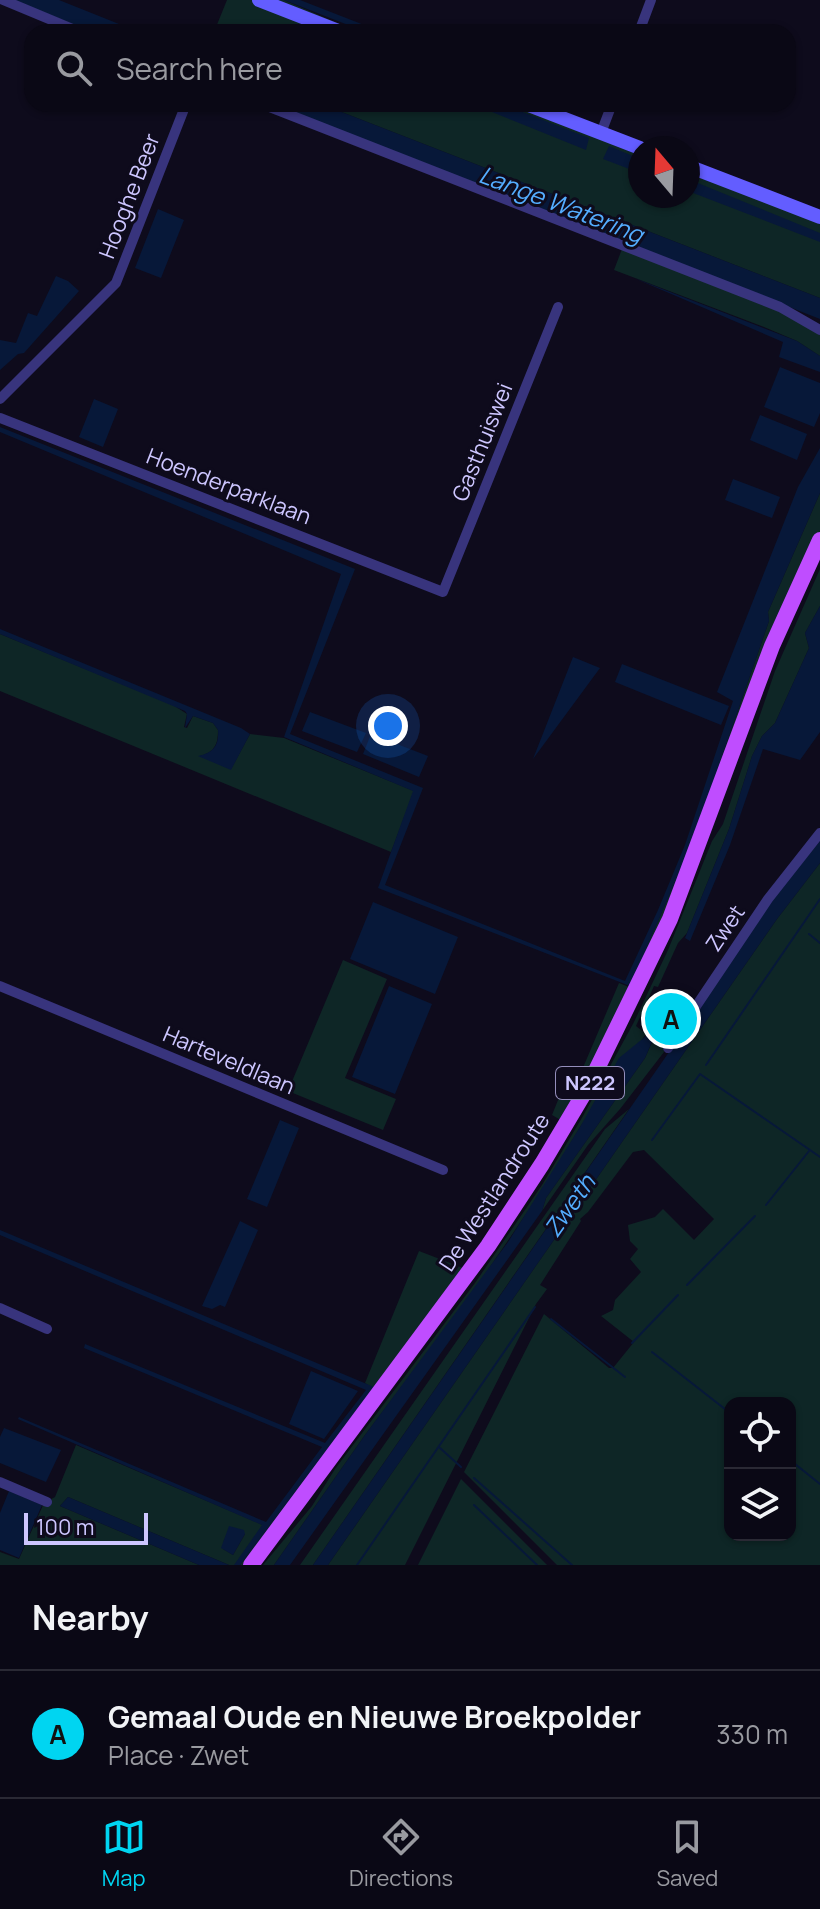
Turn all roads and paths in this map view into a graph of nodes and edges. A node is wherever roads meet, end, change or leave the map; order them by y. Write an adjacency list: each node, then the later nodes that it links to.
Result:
1 (3, 0): 4 (street)
2 (259, 0): 5 (street)
3 (651, 0): 6 (street)
4 (61, 24)
5 (320, 24)
6 (642, 24)
7 (183, 112): 17 (street, Hooghe Beer)
8 (282, 112): 16 (street)
9 (547, 112): 11 (street)
10 (609, 112): 11 (street)
11 (601, 133): 12 (street)
12 (628, 143)
13 (700, 171): 14 (street)
14 (820, 217)
15 (558, 307): 21 (street, Gasthuiswei)
16 (820, 330)
17 (0, 399)
18 (0, 418): 21 (street, Hoenderparklaan)
19 (820, 540): 30 (main road, De Westlandroute / N222)
20 (820, 557): 31 (main road, De Westlandroute / N222)
21 (443, 592)
22 (820, 833): 24 (street, Zwet)
23 (0, 986): 25 (street, Harteveldlaan)
24 (668, 1048)
25 (443, 1170)
26 (0, 1308): 27 (street)
27 (47, 1329)
28 (0, 1482): 29 (street)
29 (47, 1502)
30 (251, 1565)
31 (260, 1565)

